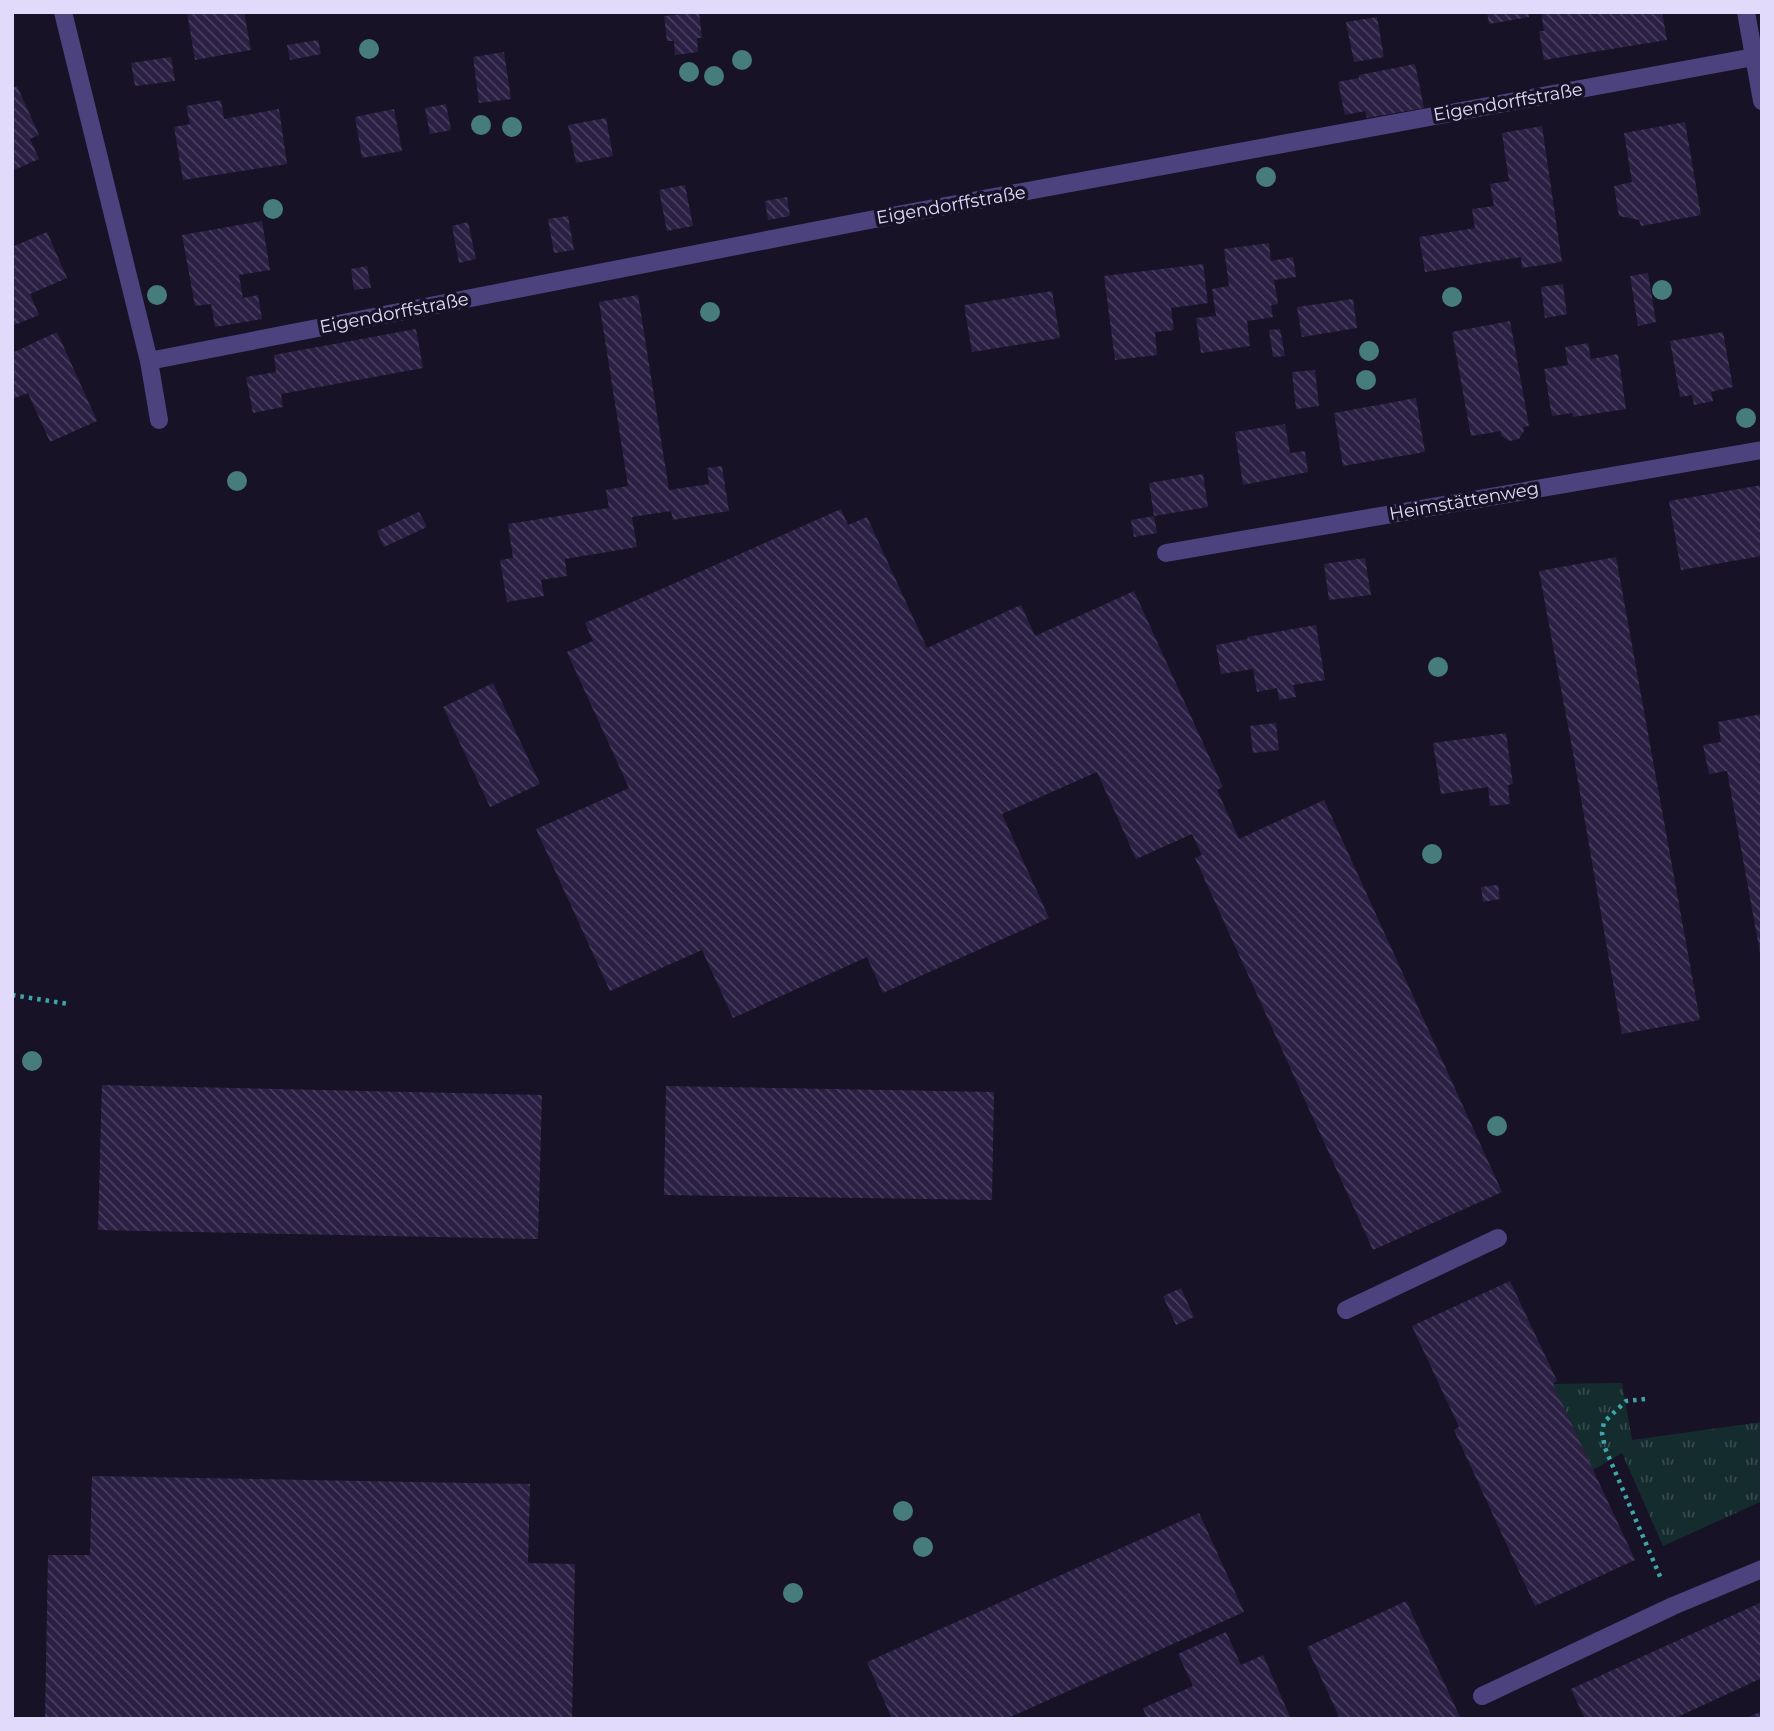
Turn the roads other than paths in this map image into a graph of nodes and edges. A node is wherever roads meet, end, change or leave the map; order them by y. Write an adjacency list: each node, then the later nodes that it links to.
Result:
1 (63, 12): 5 (street)
2 (1746, 12): 3 (street)
3 (1754, 57): 4 (street); 5 (street, Eigendorffstraße)
4 (1762, 101)
5 (149, 361): 6 (street)
6 (159, 420)
7 (1762, 450): 8 (street, Heimstättenweg)
8 (1166, 554)
9 (1498, 1238): 10 (street)
10 (1346, 1310)
11 (1762, 1569): 12 (street)
12 (1482, 1696)

